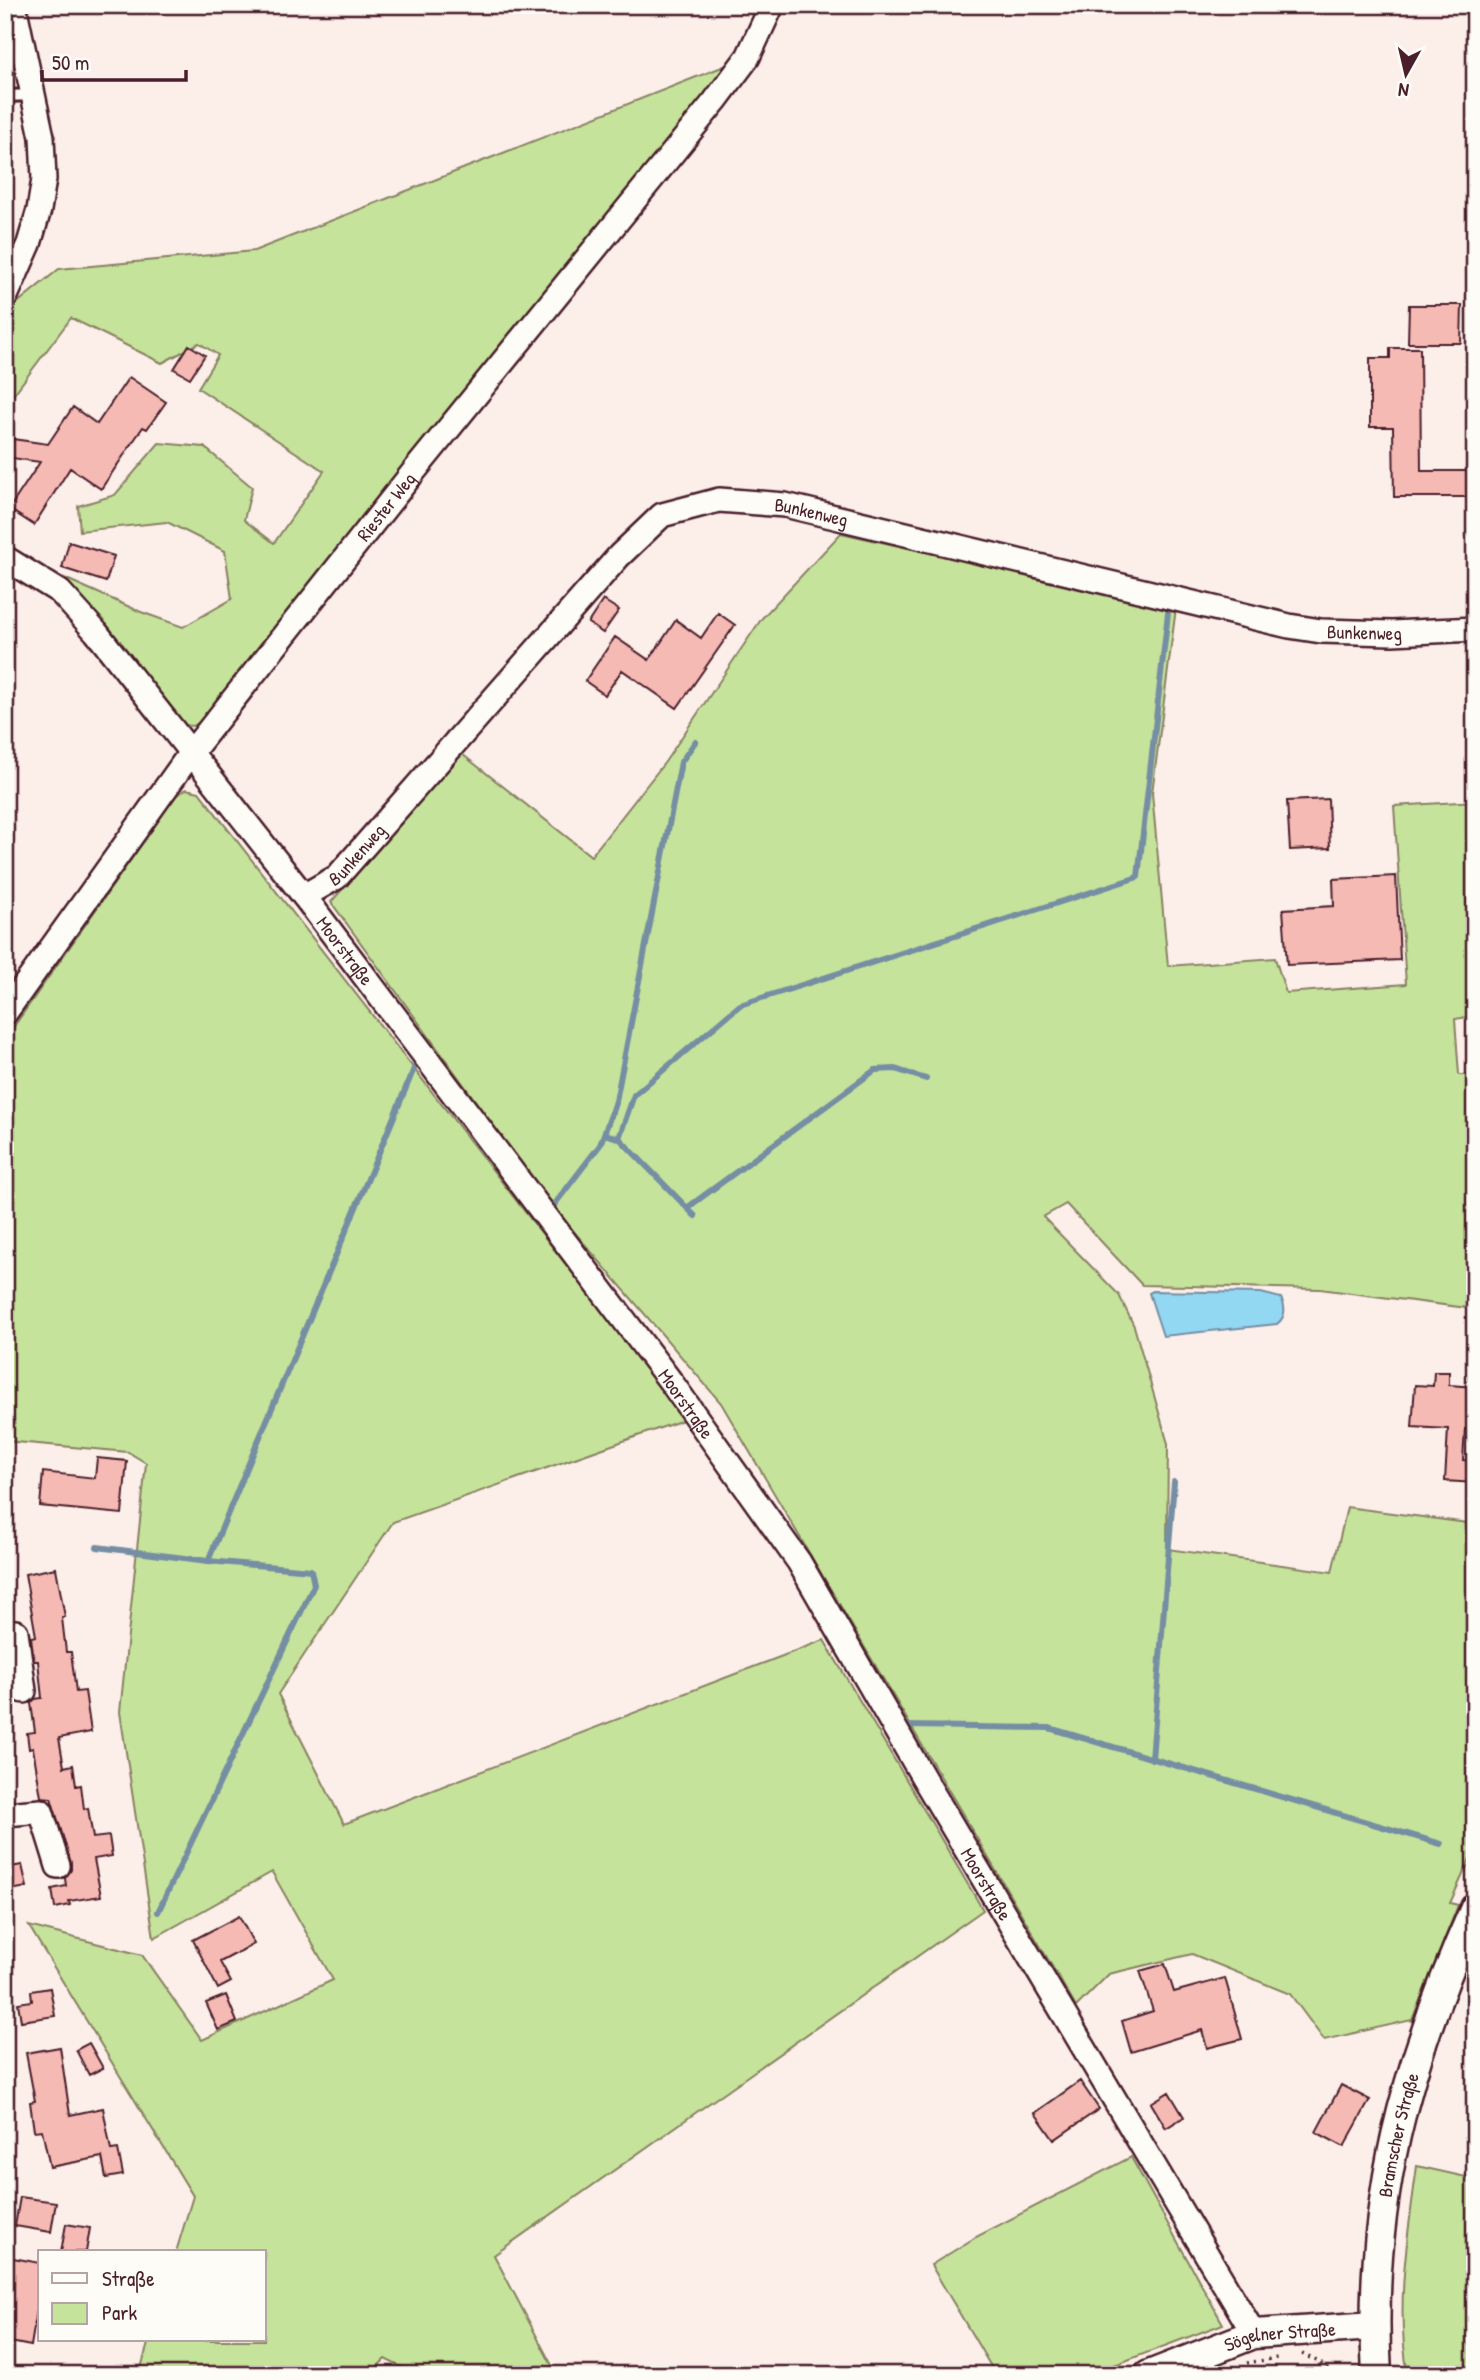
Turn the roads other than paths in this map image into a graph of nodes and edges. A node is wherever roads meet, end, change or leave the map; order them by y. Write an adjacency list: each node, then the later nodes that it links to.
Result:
1 (14, 5): 3 (street)
2 (772, 5): 8 (street, Riester Weg)
3 (34, 95): 4 (lane); 5 (street)
4 (5, 96)
5 (5, 298)
6 (5, 558): 8 (street, Moorstraße)
7 (1475, 629): 9 (street, Bunkenweg)
8 (190, 754): 9 (street, Moorstraße); 10 (street, Riester Weg)
9 (304, 897): 17 (street, Moorstraße)
10 (5, 1013)
11 (5, 1633): 12 (street)
12 (24, 1691)
13 (5, 1814): 14 (street)
14 (58, 1866)
15 (1475, 1908): 16 (street, Bramscher Straße)
16 (1374, 2326): 17 (street, Sögelner Straße); 19 (street, Bramscher Straße)
17 (1256, 2347): 18 (street, Sögelner Straße)
18 (1153, 2374)
19 (1377, 2375)

